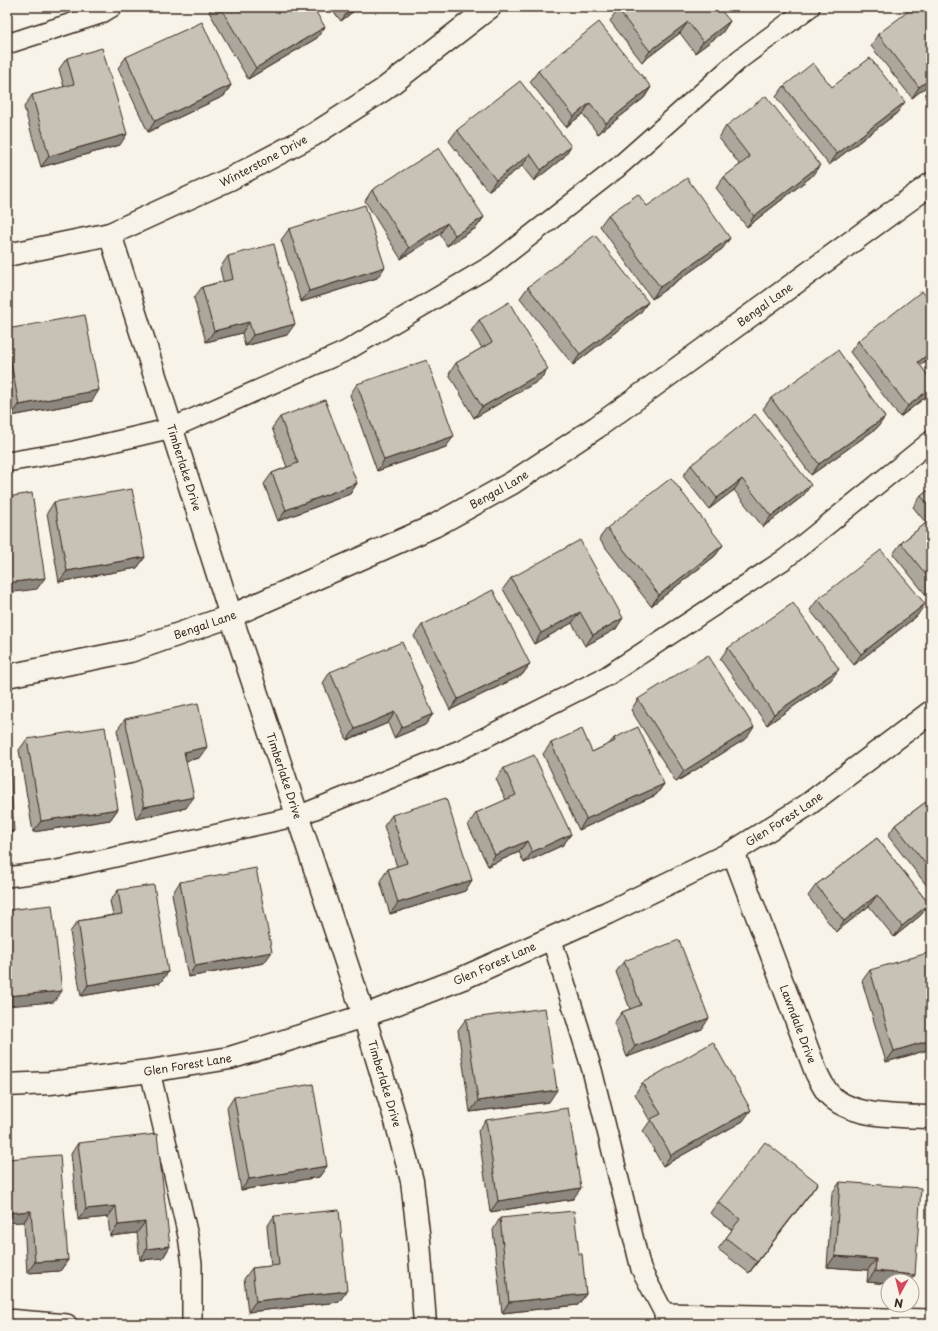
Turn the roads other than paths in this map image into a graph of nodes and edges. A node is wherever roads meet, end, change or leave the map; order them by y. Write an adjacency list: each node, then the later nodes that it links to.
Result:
1 (112, 7): 4 (lane)
2 (490, 7): 6 (street, Winterstone Drive)
3 (810, 7): 8 (lane)
4 (7, 44)
5 (931, 184): 11 (street, Bengal Lane)
6 (110, 234): 7 (street, Winterstone Drive); 8 (street, Timberlake Drive)
7 (7, 255)
8 (172, 428): 10 (lane); 11 (street, Timberlake Drive)
9 (931, 442): 14 (lane)
10 (7, 462)
11 (231, 616): 12 (street, Bengal Lane); 14 (street, Timberlake Drive)
12 (7, 676)
13 (931, 712): 15 (street, Glen Forest Lane)
14 (298, 816): 16 (lane); 18 (street, Timberlake Drive)
15 (733, 852): 17 (street, Glen Forest Lane); 21 (street, Lawndale Drive)
16 (7, 877)
17 (551, 937): 18 (street, Glen Forest Lane); 23 (lane)
18 (364, 1016): 19 (street, Glen Forest Lane); 27 (street, Timberlake Drive)
19 (150, 1071): 20 (street, Glen Forest Lane); 26 (lane)
20 (7, 1085)
21 (931, 1117)
22 (7, 1319): 25 (lane)
23 (665, 1319): 24 (lane)
24 (931, 1320)
25 (67, 1324)
26 (192, 1324)
27 (425, 1324)

